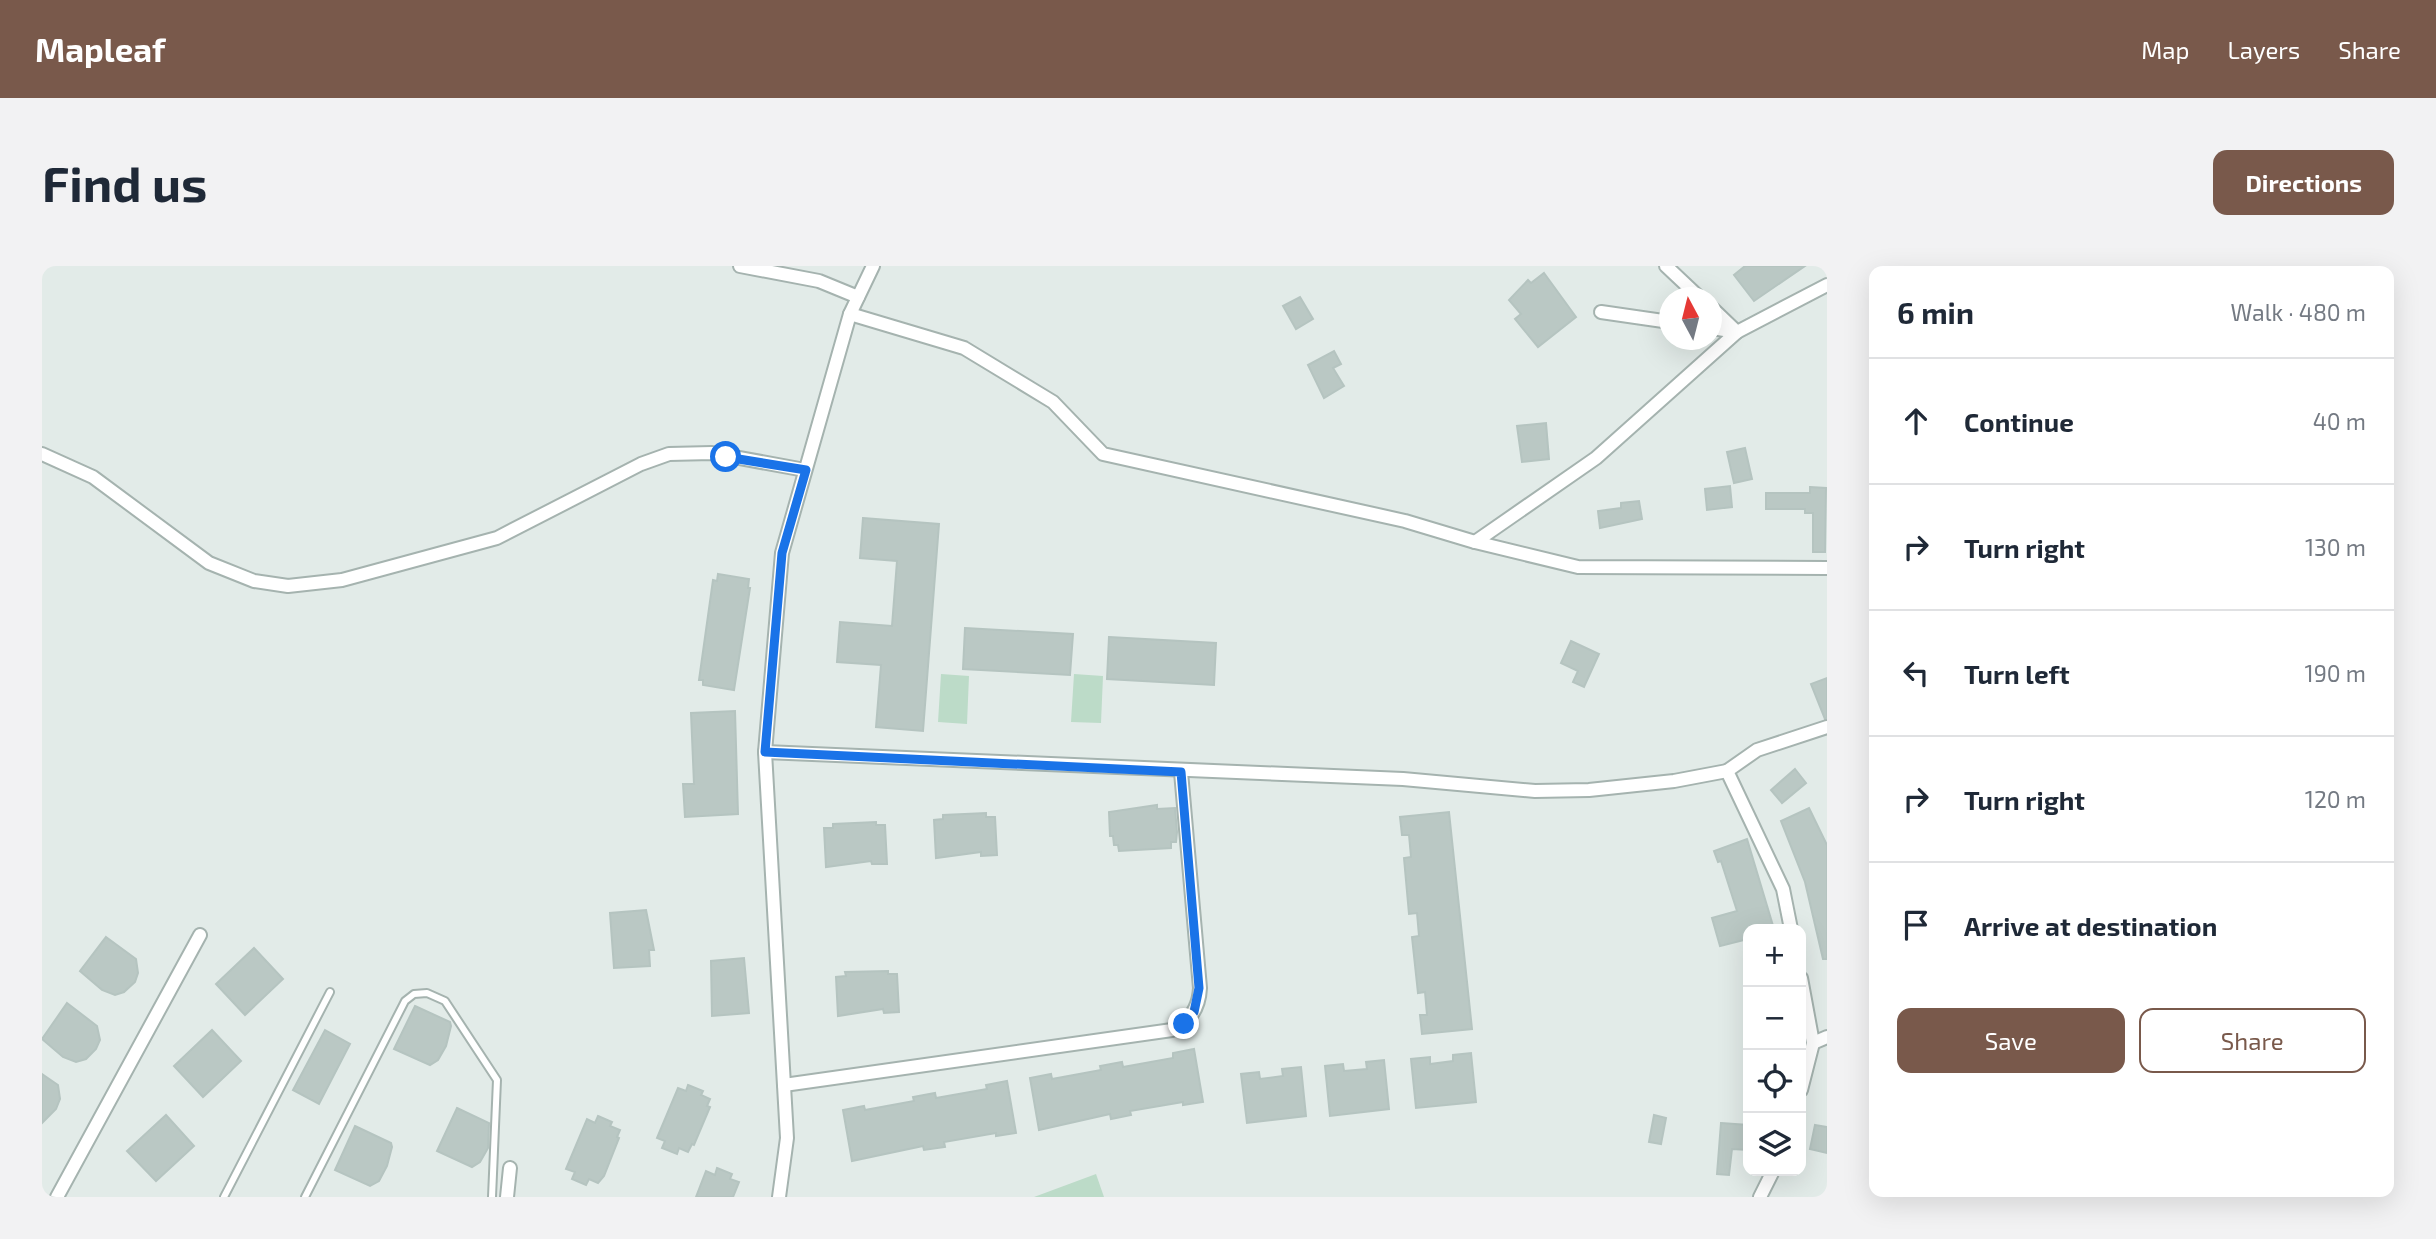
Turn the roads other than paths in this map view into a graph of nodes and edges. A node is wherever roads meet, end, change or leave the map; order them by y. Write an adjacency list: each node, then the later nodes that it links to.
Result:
1 (740, 266): 6 (street)
2 (873, 266): 6 (street)
3 (1667, 266): 5 (street)
4 (1827, 285): 12 (street)
5 (1689, 287)
6 (859, 297): 8 (street)
7 (1601, 312): 10 (street)
8 (850, 314): 14 (street); 15 (street)
9 (1722, 318): 12 (street)
10 (1659, 320)
11 (1722, 330): 12 (street)
12 (1737, 332): 15 (street)
13 (42, 454): 14 (street)
14 (806, 470): 18 (street)
15 (1475, 542): 16 (street)
16 (1827, 568)
17 (1827, 727): 19 (street)
18 (765, 752): 20 (street); 28 (street)
19 (1727, 771): 20 (street); 21 (street)
20 (1181, 772): 28 (street)
21 (1790, 924)
22 (200, 935): 31 (street)
23 (1803, 987): 26 (street)
24 (330, 992): 32 (lane)
25 (1827, 1037): 26 (street)
26 (1813, 1043): 27 (street)
27 (1806, 1070)
28 (784, 1085): 36 (street)
29 (510, 1168): 35 (street)
30 (1770, 1176): 37 (street)
31 (57, 1197)
32 (224, 1197)
33 (305, 1197): 34 (lane)
34 (492, 1197)
35 (507, 1197)
36 (779, 1197)
37 (1760, 1197)

